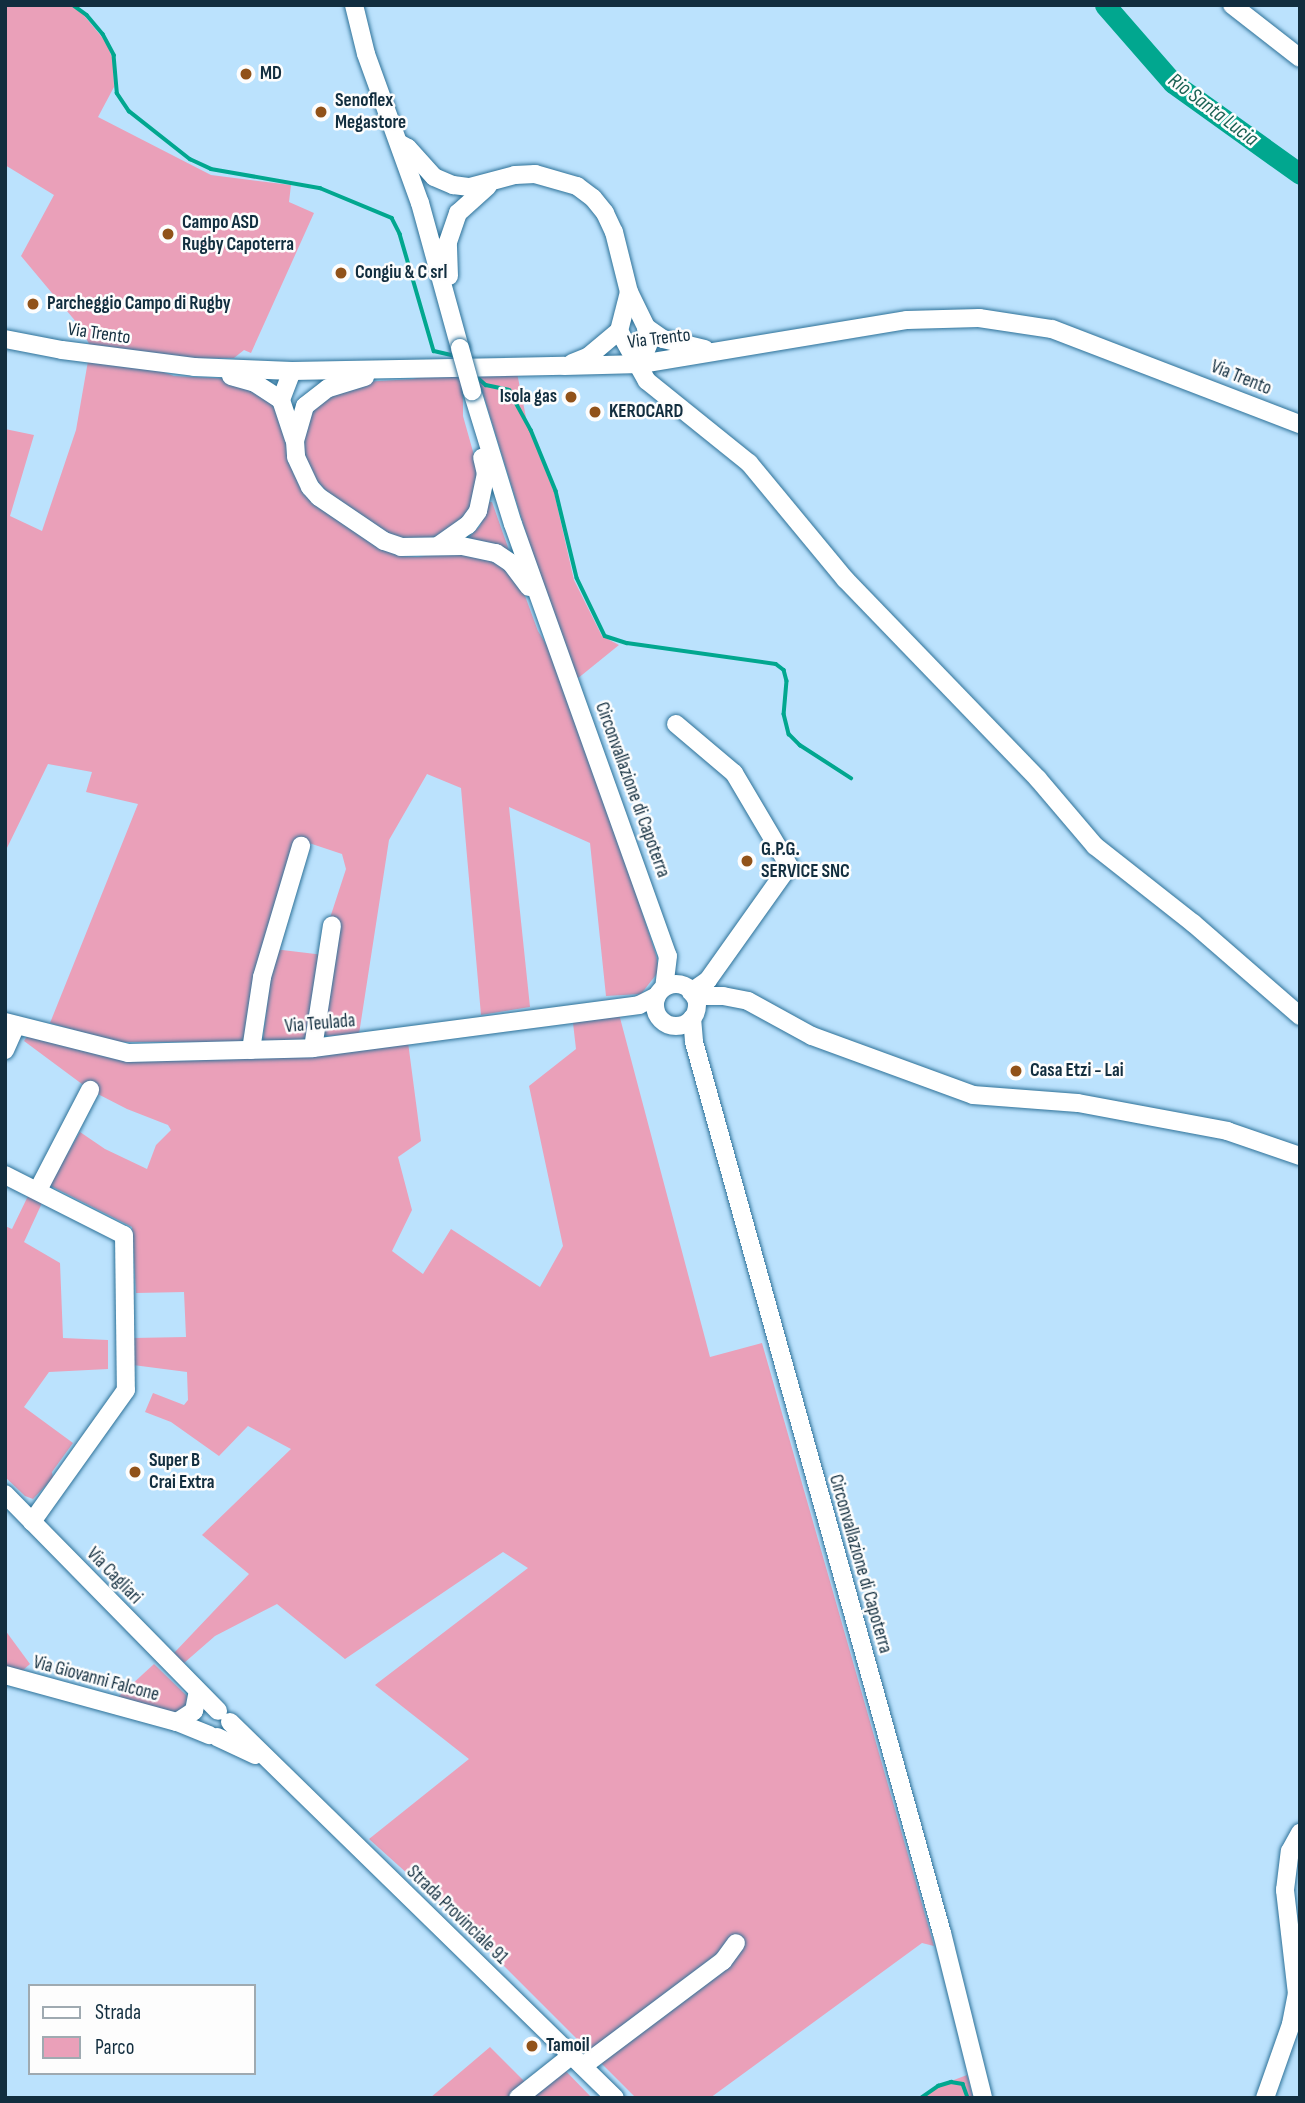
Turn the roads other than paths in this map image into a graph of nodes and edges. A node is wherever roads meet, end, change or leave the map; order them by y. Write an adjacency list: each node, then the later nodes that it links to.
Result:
1 (344, 5): 4 (street)
2 (354, 5): 4 (street)
3 (1232, 5): 5 (street)
4 (358, 30): 6 (street)
5 (1300, 58)
6 (399, 143): 7 (street); 9 (street)
7 (495, 181): 8 (street); 9 (street)
8 (629, 292): 10 (street); 11 (street)
9 (447, 299): 21 (street, Circonvallazione di Capoterra, bridge)
10 (646, 327): 13 (street); 14 (street)
11 (619, 331): 14 (street); 15 (street)
12 (5, 339): 16 (street, Via Trento)
13 (722, 352): 14 (street, Via Trento); 22 (street, Via Trento)
14 (640, 365): 15 (street, Via Trento); 30 (street)
15 (564, 366): 17 (street, Via Trento)
16 (194, 367): 18 (street, Via Trento); 19 (street)
17 (397, 368): 18 (street, Via Trento); 20 (street)
18 (292, 371): 19 (street); 20 (street)
19 (281, 400): 23 (street)
20 (305, 406): 23 (street)
21 (477, 412): 24 (street); 25 (street, Circonvallazione di Capoterra)
22 (1300, 424)
23 (295, 441): 24 (street)
24 (435, 547): 25 (street)
25 (552, 633): 29 (street, Circonvallazione di Capoterra)
26 (676, 724): 29 (street)
27 (301, 846): 35 (street)
28 (332, 925): 33 (street)
29 (683, 999): 32 (street, Circonvallazione di Capoterra); 32 (street); 33 (street, Via Teulada); 37 (street)
30 (1300, 1016)
31 (11, 1024): 34 (street); 35 (street, Via Teulada)
32 (694, 1042): 51 (street, Circonvallazione di Capoterra)
33 (313, 1048): 35 (street, Via Teulada)
34 (5, 1050)
35 (251, 1050)
36 (90, 1090): 39 (street)
37 (1300, 1156)
38 (5, 1175): 39 (street)
39 (38, 1190): 41 (street)
40 (5, 1494): 41 (street, Via Cagliari)
41 (32, 1522): 43 (street, Via Cagliari)
42 (5, 1675): 44 (street, Via Giovanni Falcone)
43 (195, 1691): 44 (street); 45 (street, Via Cagliari)
44 (177, 1722): 45 (street, Via Giovanni Falcone)
45 (214, 1723): 48 (street, Strada Provinciale 91)
46 (1300, 1833): 52 (street)
47 (736, 1943): 48 (street)
48 (578, 2060): 49 (street); 50 (street, Strada Provinciale 91)
49 (517, 2098)
50 (615, 2098)
51 (983, 2098)
52 (1265, 2098)

